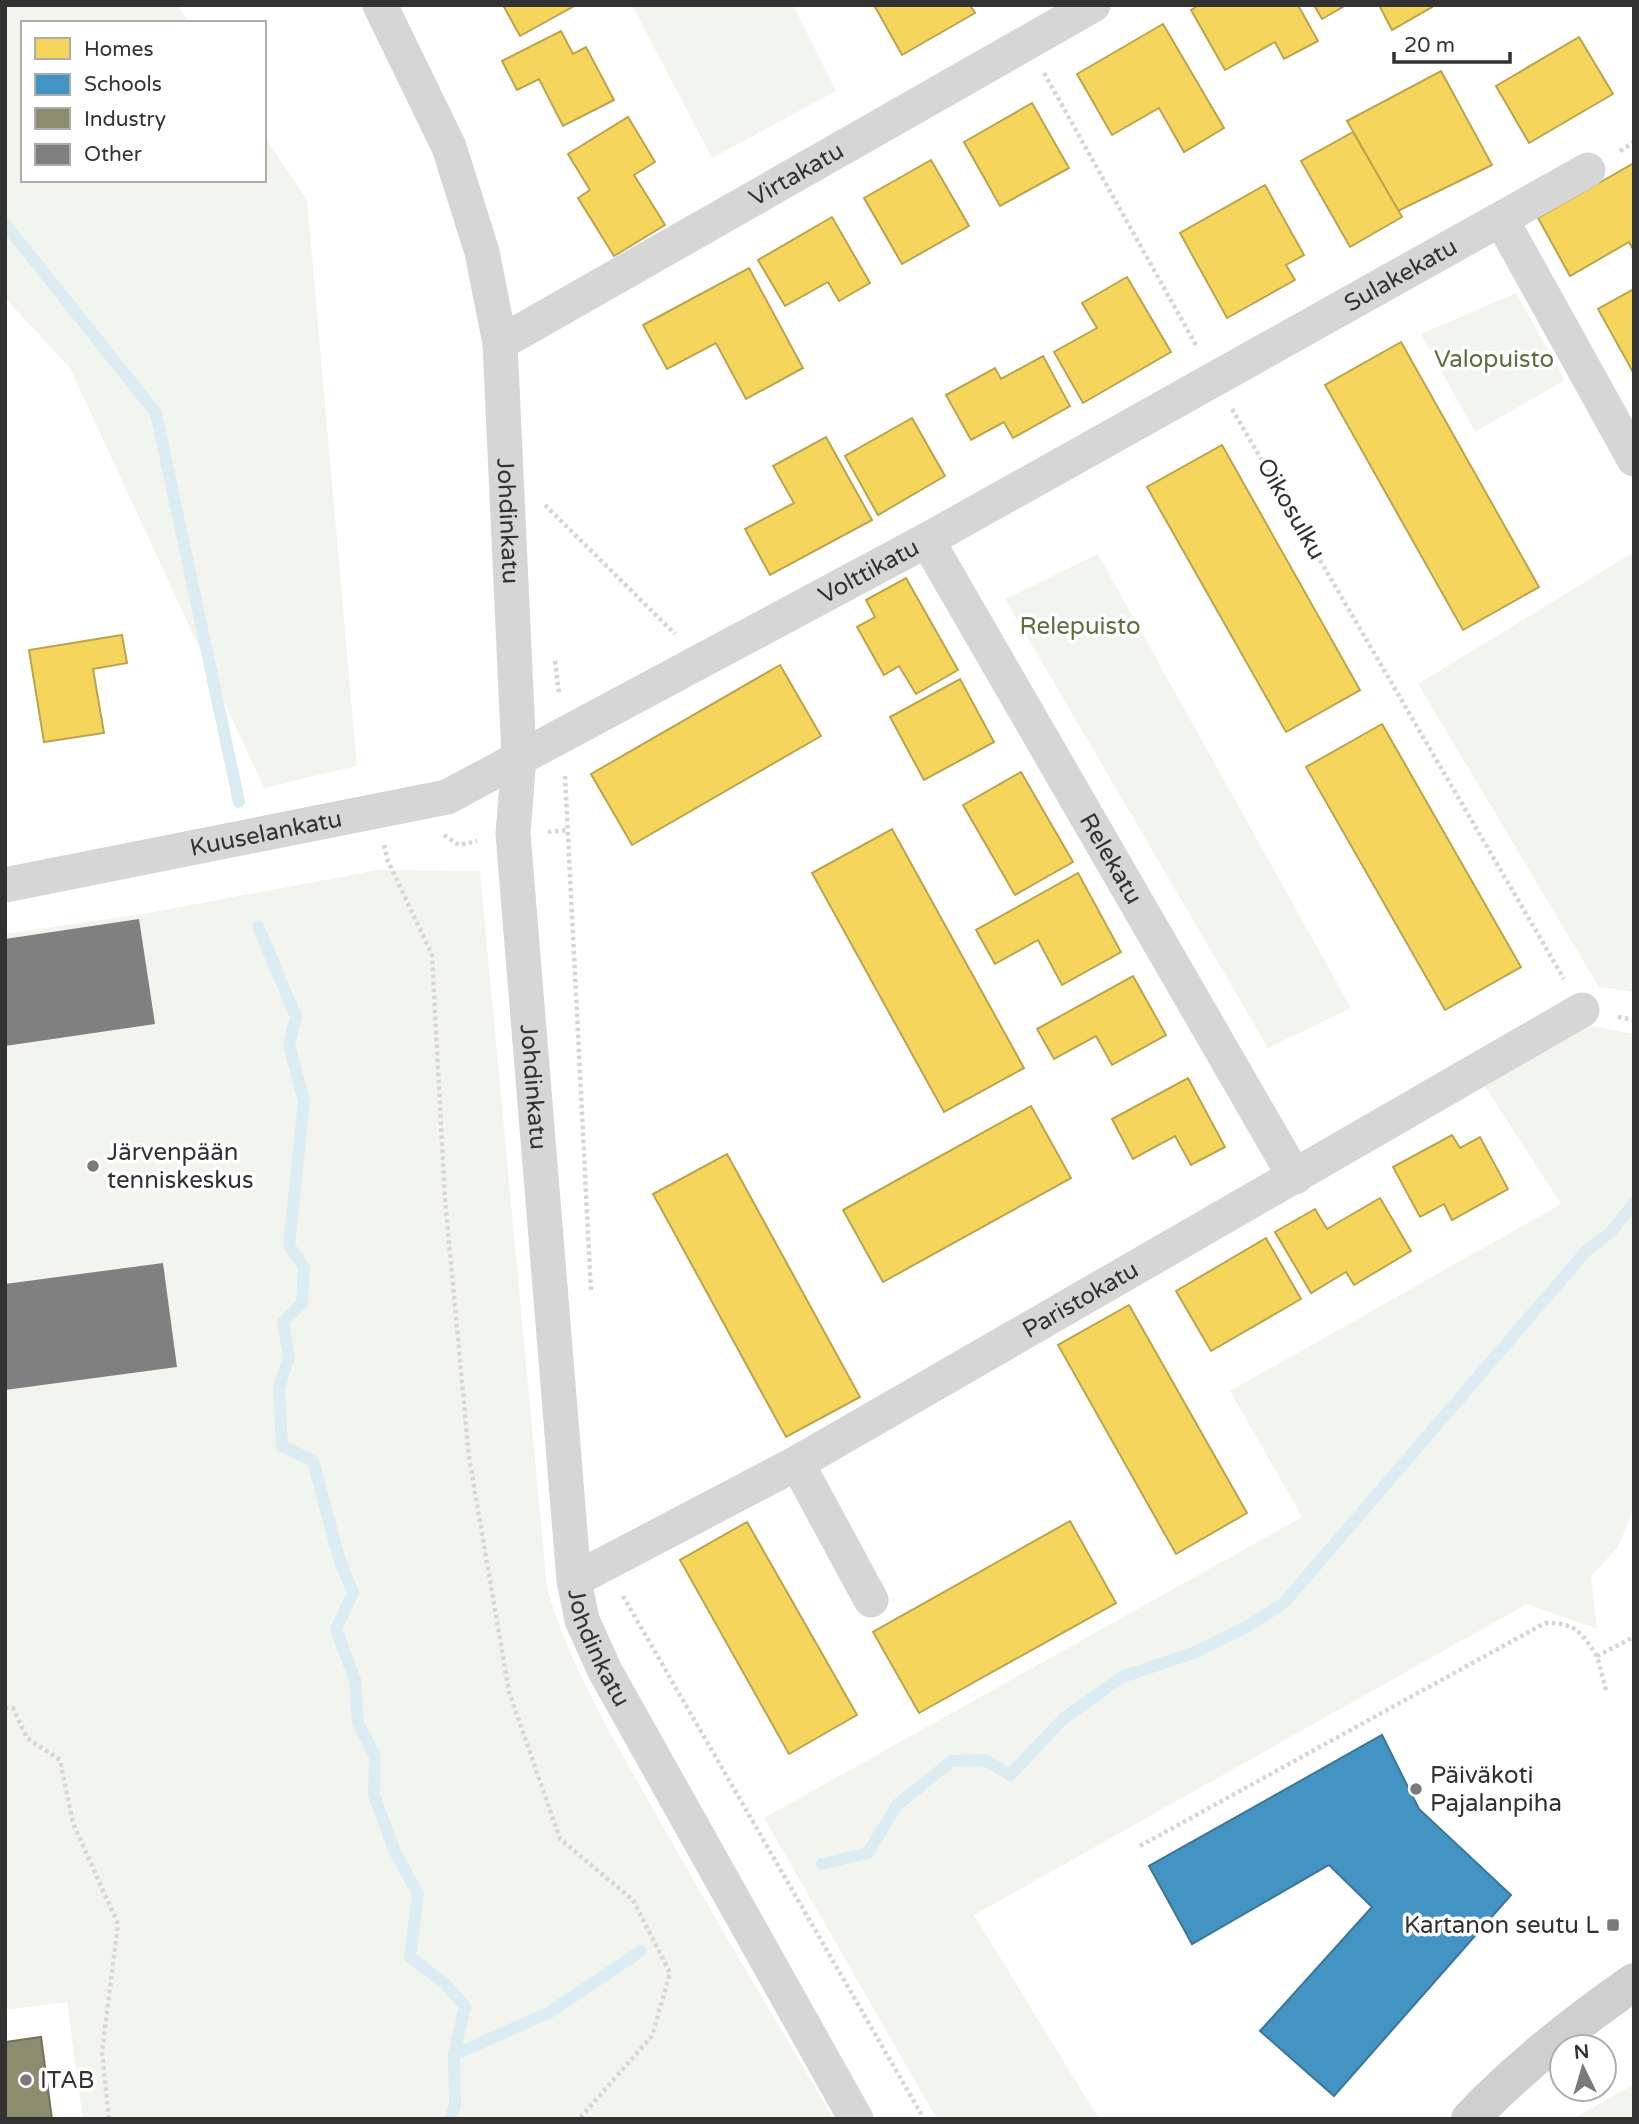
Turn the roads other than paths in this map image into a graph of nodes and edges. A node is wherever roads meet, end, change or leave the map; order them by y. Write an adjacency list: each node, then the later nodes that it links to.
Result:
1 (380, 5): 5 (street, Johdinkatu)
2 (1093, 5): 5 (street, Virtakatu)
3 (1588, 170): 4 (street, Sulakekatu)
4 (1501, 219): 6 (street, Sulakekatu); 7 (street)
5 (500, 344): 9 (street, Johdinkatu)
6 (1216, 380): 8 (street, Volttikatu)
7 (1634, 459)
8 (927, 540): 9 (street, Volttikatu); 12 (street, Relekatu)
9 (519, 757): 10 (street, Kuuselankatu); 14 (street, Johdinkatu)
10 (5, 885)
11 (1582, 1010): 12 (street, Paristokatu)
12 (1295, 1177): 13 (street, Paristokatu)
13 (797, 1463): 14 (street, Paristokatu); 15 (street)
14 (574, 1580): 17 (street, Johdinkatu)
15 (871, 1600)
16 (1634, 1982): 18 (street)
17 (856, 2119)
18 (1470, 2119)

